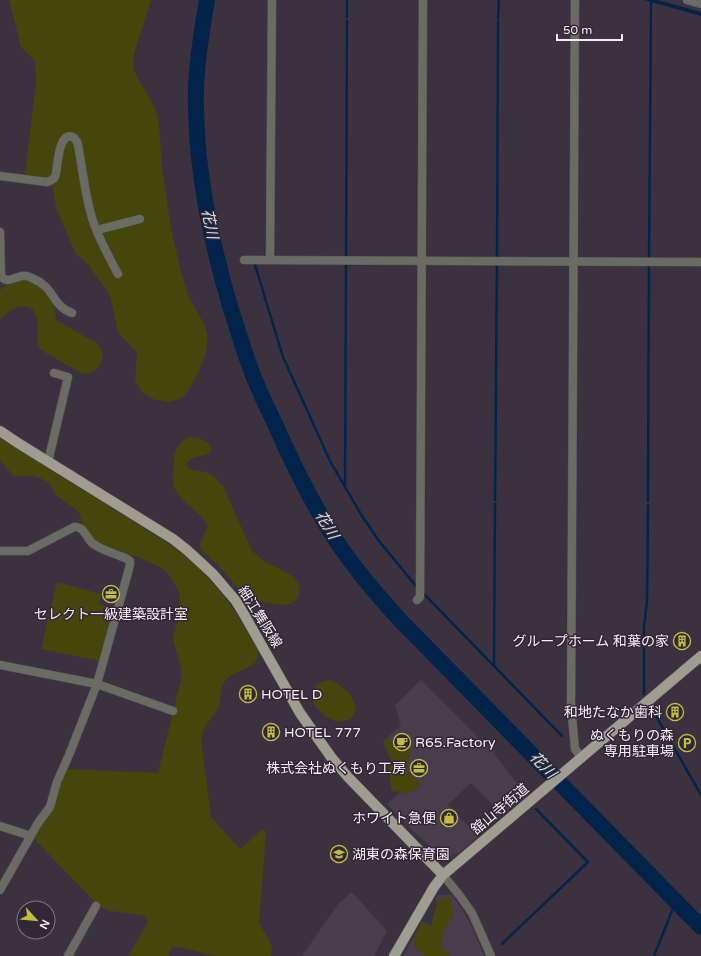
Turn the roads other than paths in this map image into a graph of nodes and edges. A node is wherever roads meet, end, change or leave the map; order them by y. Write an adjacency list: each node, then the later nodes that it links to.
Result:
1 (272, 0): 10 (street)
2 (423, 0): 12 (street)
3 (575, 0): 13 (street)
4 (688, 0): 5 (street)
5 (701, 4)
6 (0, 176): 8 (street)
7 (140, 219): 8 (street)
8 (97, 230): 15 (street)
9 (0, 232): 16 (street)
10 (270, 259): 11 (street); 12 (street)
11 (244, 260)
12 (422, 260): 13 (street); 21 (street)
13 (573, 261): 14 (street); 26 (street)
14 (701, 262)
15 (118, 274)
16 (72, 313)
17 (54, 373): 19 (street)
18 (0, 430): 19 (main road, 細江舞阪線)
19 (48, 462): 29 (main road, 細江舞阪線)
20 (0, 551): 24 (street)
21 (417, 600)
22 (701, 656): 26 (main road, 舘山寺街道)
23 (0, 665): 24 (street)
24 (96, 684): 25 (street); 28 (street)
25 (173, 711)
26 (578, 761): 29 (main road, 舘山寺街道)
27 (0, 826): 28 (street)
28 (30, 837): 30 (street)
29 (443, 875): 33 (main road, 舘山寺街道); 34 (street)
30 (0, 890)
31 (96, 906): 32 (street)
32 (68, 956)
33 (394, 956)
34 (491, 956)

